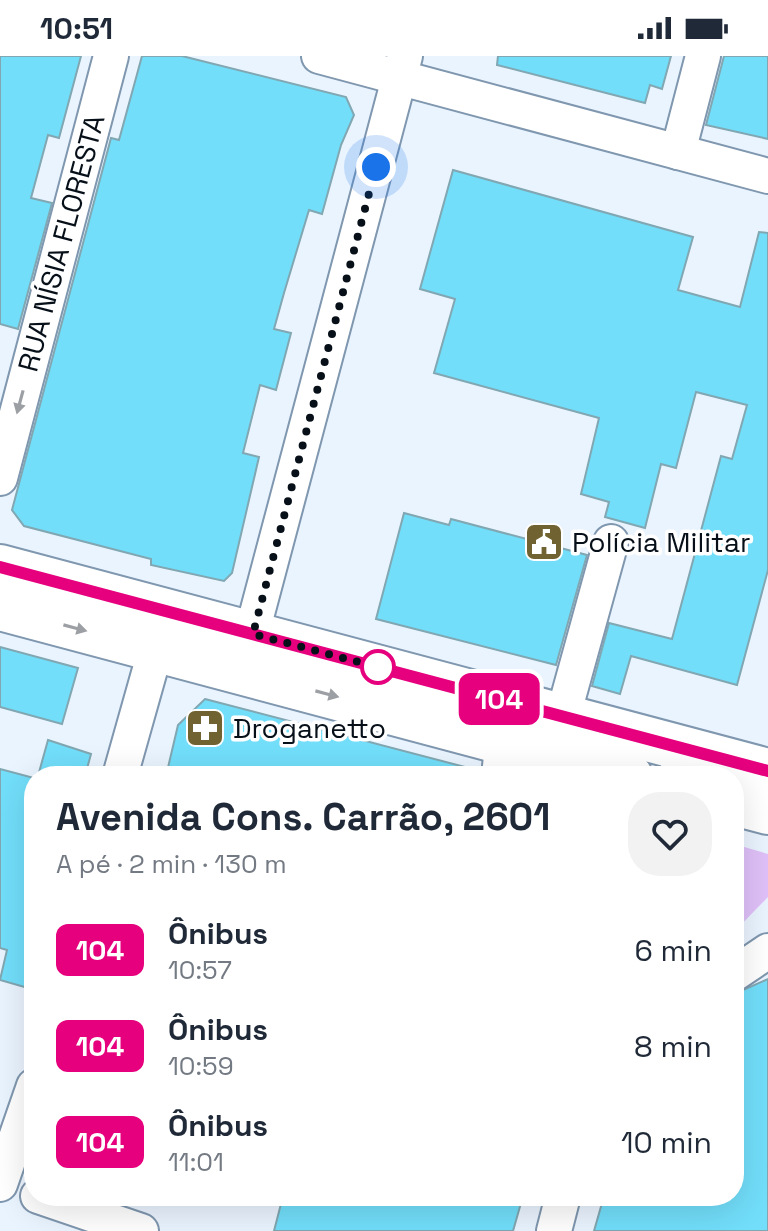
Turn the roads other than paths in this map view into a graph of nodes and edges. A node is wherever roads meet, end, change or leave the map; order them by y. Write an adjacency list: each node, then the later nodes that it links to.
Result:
1 (111, 56): 7 (street, RUA NÍSIA FLORESTA, one-way to 7)
2 (319, 56): 4 (street)
3 (703, 56): 5 (street)
4 (402, 66): 5 (street); 12 (street)
5 (678, 152): 6 (street)
6 (768, 176)
7 (0, 478)
8 (611, 542): 13 (street)
9 (0, 567): 11 (main road)
10 (0, 608): 11 (main road, one-way to 11)
11 (161, 630): 12 (main road); 16 (street)
12 (247, 652): 14 (main road)
13 (563, 716): 14 (main road); 15 (main road)
14 (503, 740): 17 (main road)
15 (680, 762): 18 (main road)
16 (123, 766)
17 (595, 766)
18 (719, 766)
19 (744, 769): 20 (main road)
20 (768, 771)
21 (744, 806): 22 (main road)
22 (768, 812)
23 (768, 951): 24 (street)
24 (744, 967)
25 (24, 1115): 26 (street)
26 (0, 1183): 27 (street)
27 (24, 1191)
28 (68, 1206): 30 (street)
29 (560, 1206): 31 (street)
30 (141, 1231)
31 (554, 1231)

